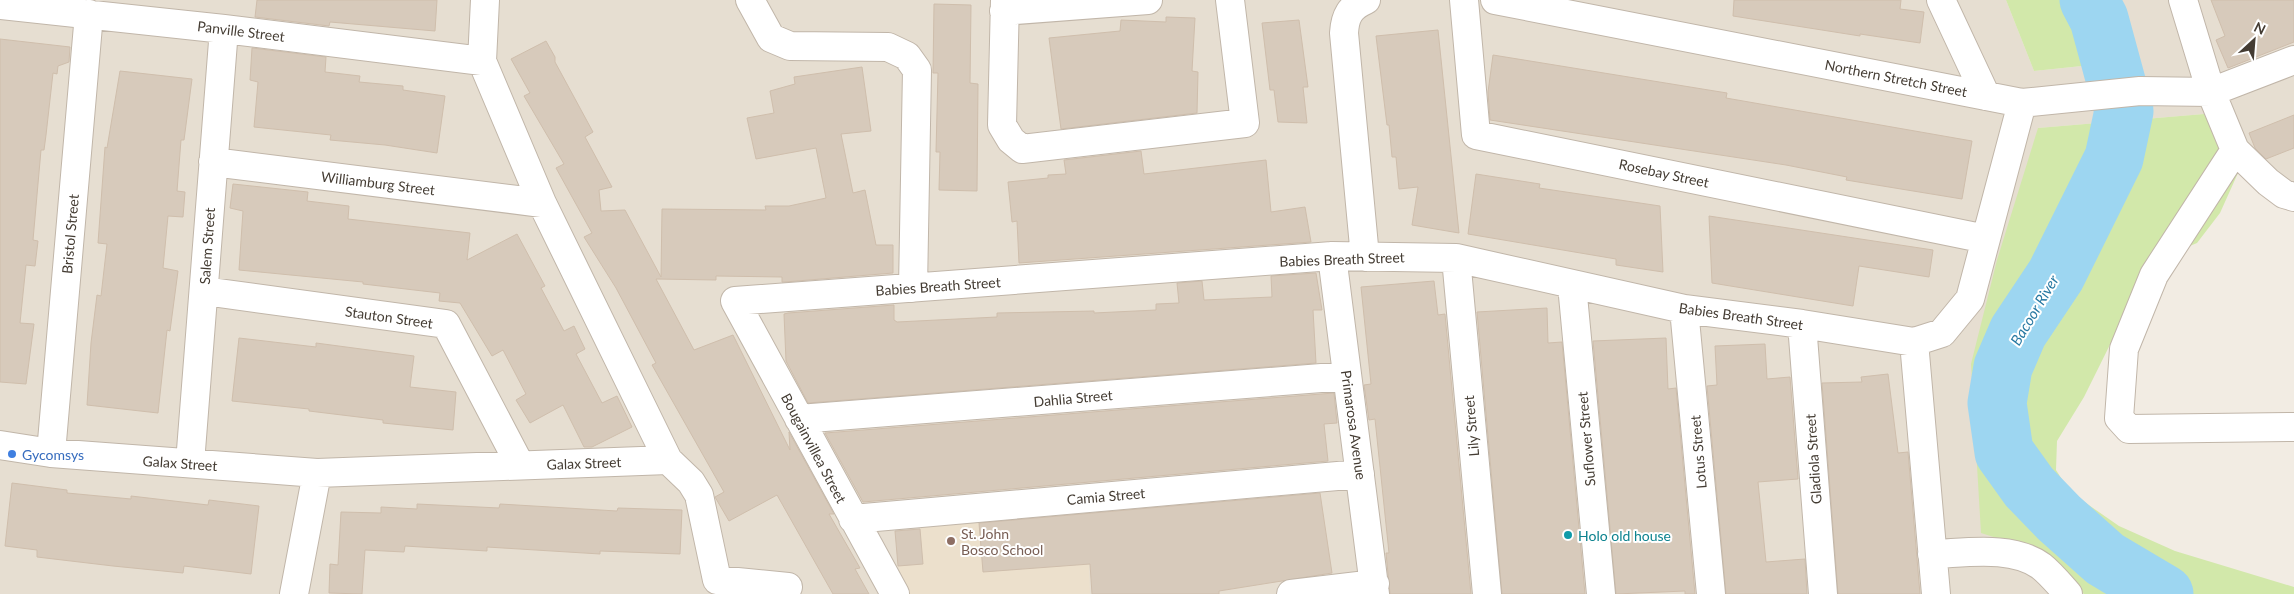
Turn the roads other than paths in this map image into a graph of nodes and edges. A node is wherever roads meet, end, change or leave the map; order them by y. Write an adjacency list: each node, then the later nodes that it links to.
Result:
1 (485, 0): 15 (street)
2 (750, 0): 28 (street)
3 (1148, 0): 11 (street)
4 (1230, 0): 11 (street)
5 (1366, 0): 25 (street)
6 (1464, 0): 23 (street, Rosebay Street)
7 (1495, 0): 17 (street, Northern Stretch Street)
8 (1941, 0): 17 (street)
9 (2183, 0): 16 (street)
10 (0, 4): 12 (street, Panville Street)
11 (1004, 6)
12 (89, 14): 13 (street, Panville Street); 38 (street, Bristol Street)
13 (224, 29): 15 (street, Panville Street); 20 (street, Salem Street)
14 (2294, 60): 16 (street, Northern Stretch Street)
15 (482, 61): 22 (street)
16 (2211, 92): 18 (street, Northern Stretch Street); 19 (street)
17 (1986, 96): 18 (street, Northern Stretch Street)
18 (2022, 103): 23 (street)
19 (2234, 150): 21 (street); 36 (street)
20 (213, 162): 22 (street, Williamburg Street); 29 (street, Salem Street)
21 (2294, 197)
22 (542, 203): 39 (street)
23 (1986, 239): 33 (street, Babies Breath Street)
24 (1332, 256): 25 (street, Babies Breath Street); 28 (street, Babies Breath Street); 34 (street, Primarosa Avenue)
25 (1365, 257): 26 (street, Babies Breath Street)
26 (1456, 258): 27 (street, Babies Breath Street); 53 (street, Lily Street)
27 (1572, 285): 31 (street, Babies Breath Street); 54 (street, Suflower Street)
28 (913, 288): 30 (street, Babies Breath Street)
29 (204, 291): 40 (street, Salem Street); 41 (street, Stauton Street)
30 (735, 301): 35 (street, Bougainvillea Street)
31 (1684, 309): 32 (street, Babies Breath Street); 55 (street, Lotus Street)
32 (1802, 324): 33 (street, Babies Breath Street); 56 (street, Gladiola Street)
33 (1914, 342): 45 (street)
34 (1346, 376): 35 (street, Dahlia Street); 43 (street, Primarosa Avenue)
35 (799, 419): 44 (street, Bougainvillea Street)
36 (2294, 427)
37 (0, 445): 38 (street, Galax Street)
38 (51, 453): 40 (street, Galax Street)
39 (668, 460): 41 (street, Galax Street); 47 (street)
40 (190, 463): 42 (street, Galax Street)
41 (520, 465): 42 (street, Galax Street)
42 (317, 473): 50 (street)
43 (1360, 474): 44 (street, Camia Street); 49 (street, Primarosa Avenue)
44 (853, 519): 51 (street, Bougainvillea Street)
45 (1932, 554): 46 (street); 57 (street)
46 (2041, 566): 58 (street); 59 (street)
47 (714, 587): 48 (street)
48 (788, 587)
49 (1375, 589): 52 (street)
50 (294, 594)
51 (895, 594)
52 (1291, 594)
53 (1487, 594)
54 (1601, 594)
55 (1711, 594)
56 (1823, 594)
57 (1936, 594)
58 (2044, 594)
59 (2068, 594)

